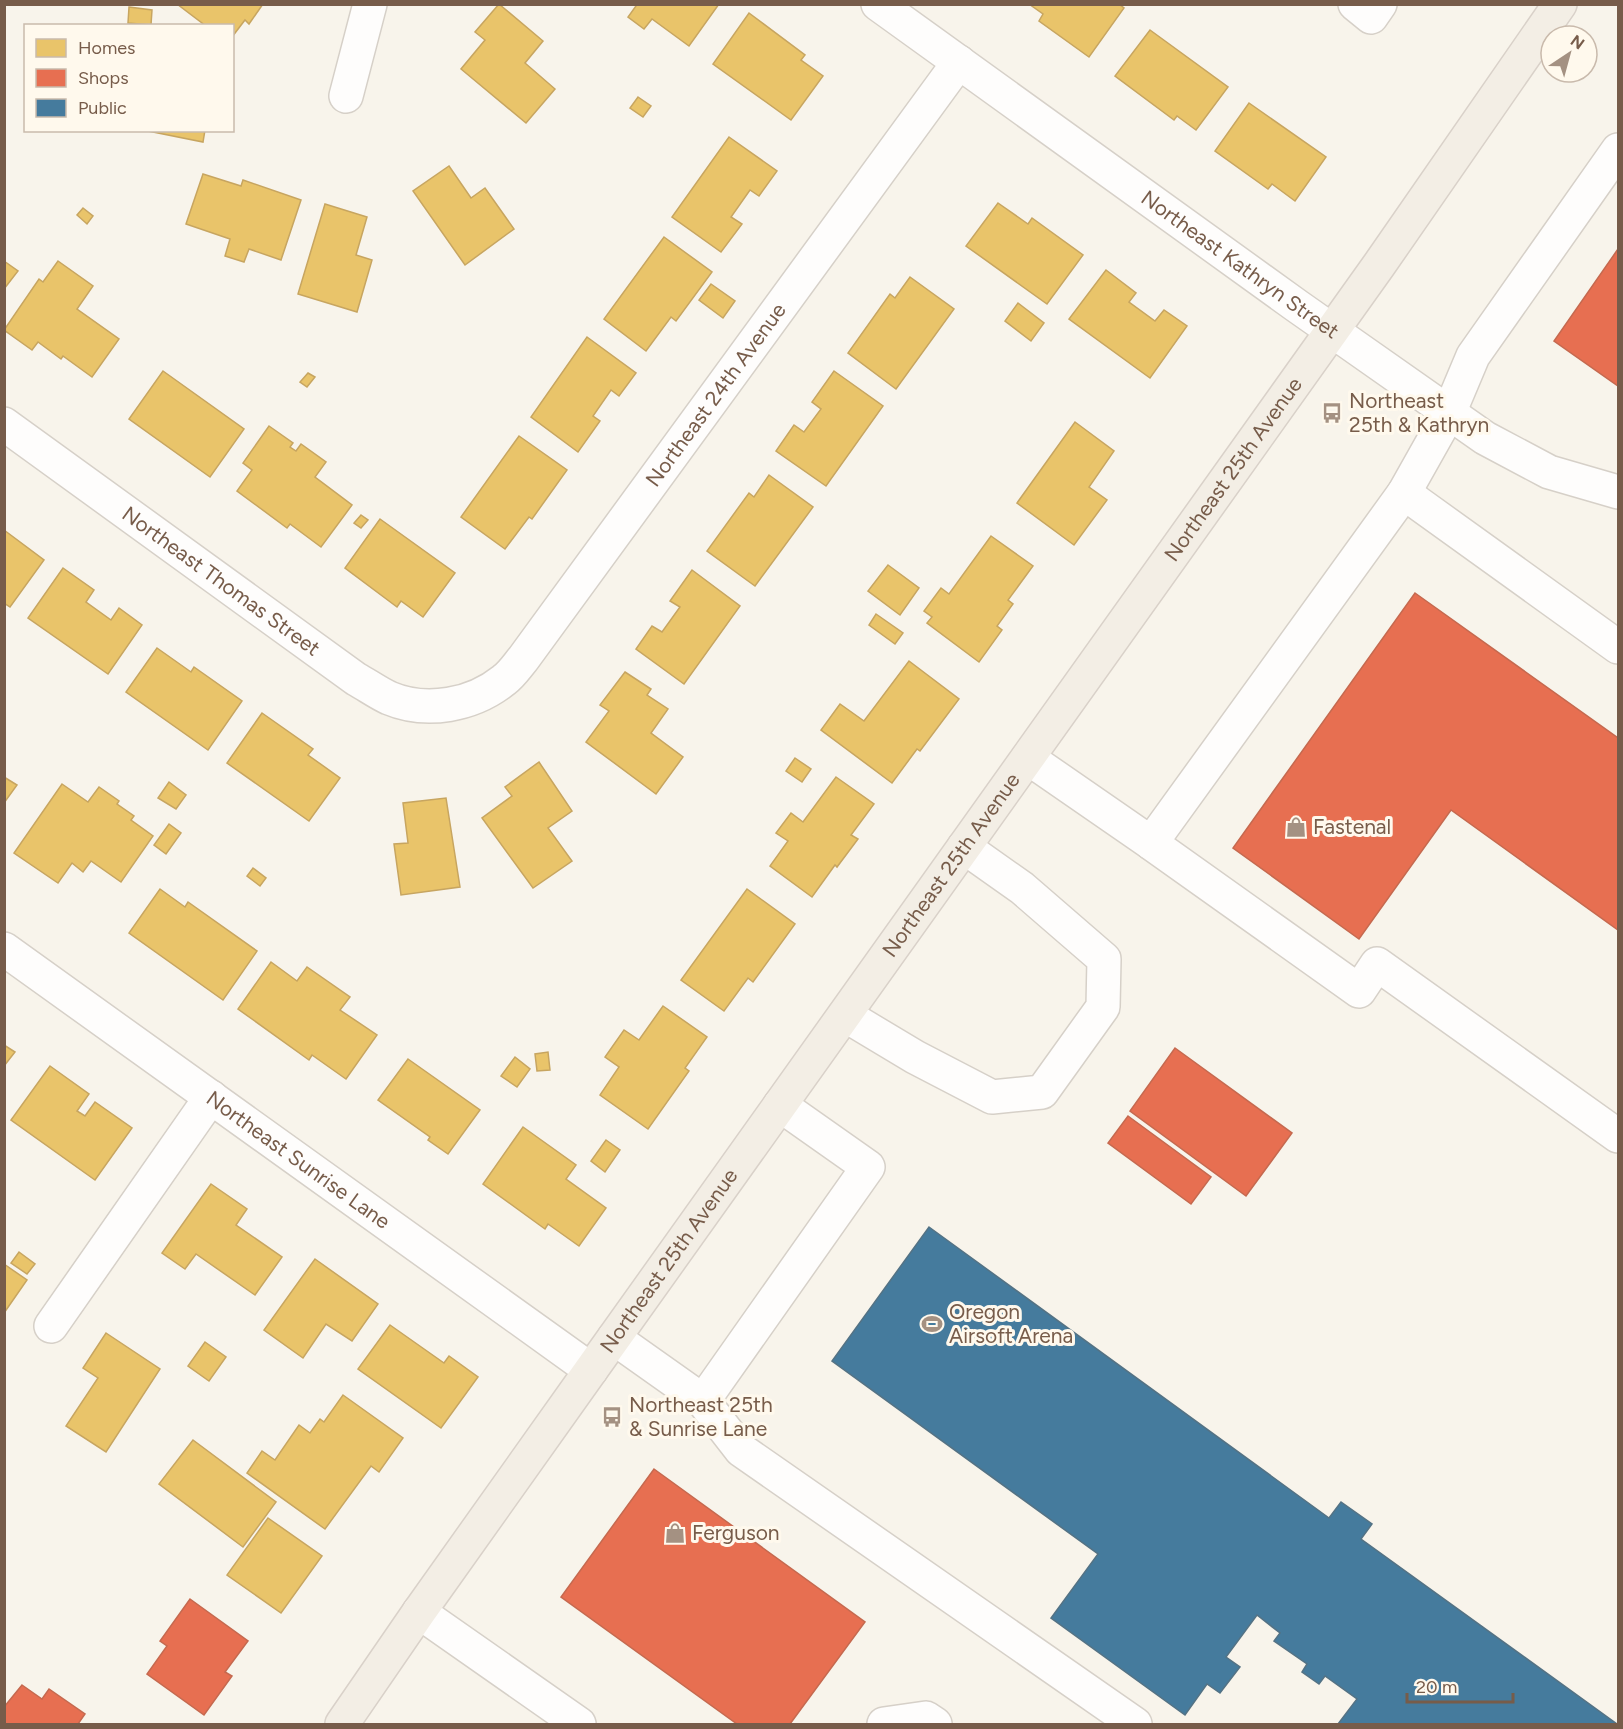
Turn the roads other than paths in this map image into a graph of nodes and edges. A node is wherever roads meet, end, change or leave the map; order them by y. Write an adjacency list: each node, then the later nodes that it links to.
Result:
1 (370, 4): 7 (street)
2 (878, 4): 6 (street, Northeast Kathryn Street)
3 (1355, 4): 4 (street)
4 (1380, 4)
5 (1560, 4): 9 (main road, Northeast 25th Avenue)
6 (959, 62): 9 (street, Northeast Kathryn Street); 15 (street, Northeast 24th Avenue)
7 (346, 96)
8 (1618, 150): 10 (street)
9 (1332, 331): 10 (street, Northeast Kathryn Street); 16 (main road, Northeast 25th Avenue)
10 (1449, 413): 12 (street, Northeast Kathryn Street); 13 (street)
11 (4, 424): 15 (street, Northeast Thomas Street)
12 (1618, 492)
13 (1404, 493): 14 (street); 17 (street)
14 (1618, 647)
15 (452, 705)
16 (1028, 758): 17 (street); 18 (main road, Northeast 25th Avenue)
17 (1151, 843): 23 (street)
18 (964, 847): 20 (main road, Northeast 25th Avenue); 20 (street)
19 (4, 949): 21 (street, Northeast Sunrise Lane)
20 (845, 1015): 22 (main road, Northeast 25th Avenue)
21 (211, 1097): 24 (street); 26 (street, Northeast Sunrise Lane)
22 (780, 1105): 25 (main road, Northeast 25th Avenue); 27 (street)
23 (1618, 1136)
24 (51, 1326)
25 (614, 1338): 26 (main road, Northeast 25th Avenue); 27 (street)
26 (591, 1370): 28 (main road, Northeast 25th Avenue)
27 (703, 1401): 33 (street)
28 (419, 1612): 29 (main road, Northeast 25th Avenue); 30 (street)
29 (342, 1725)
30 (579, 1725)
31 (884, 1725): 32 (street)
32 (935, 1725)
33 (1135, 1725)

